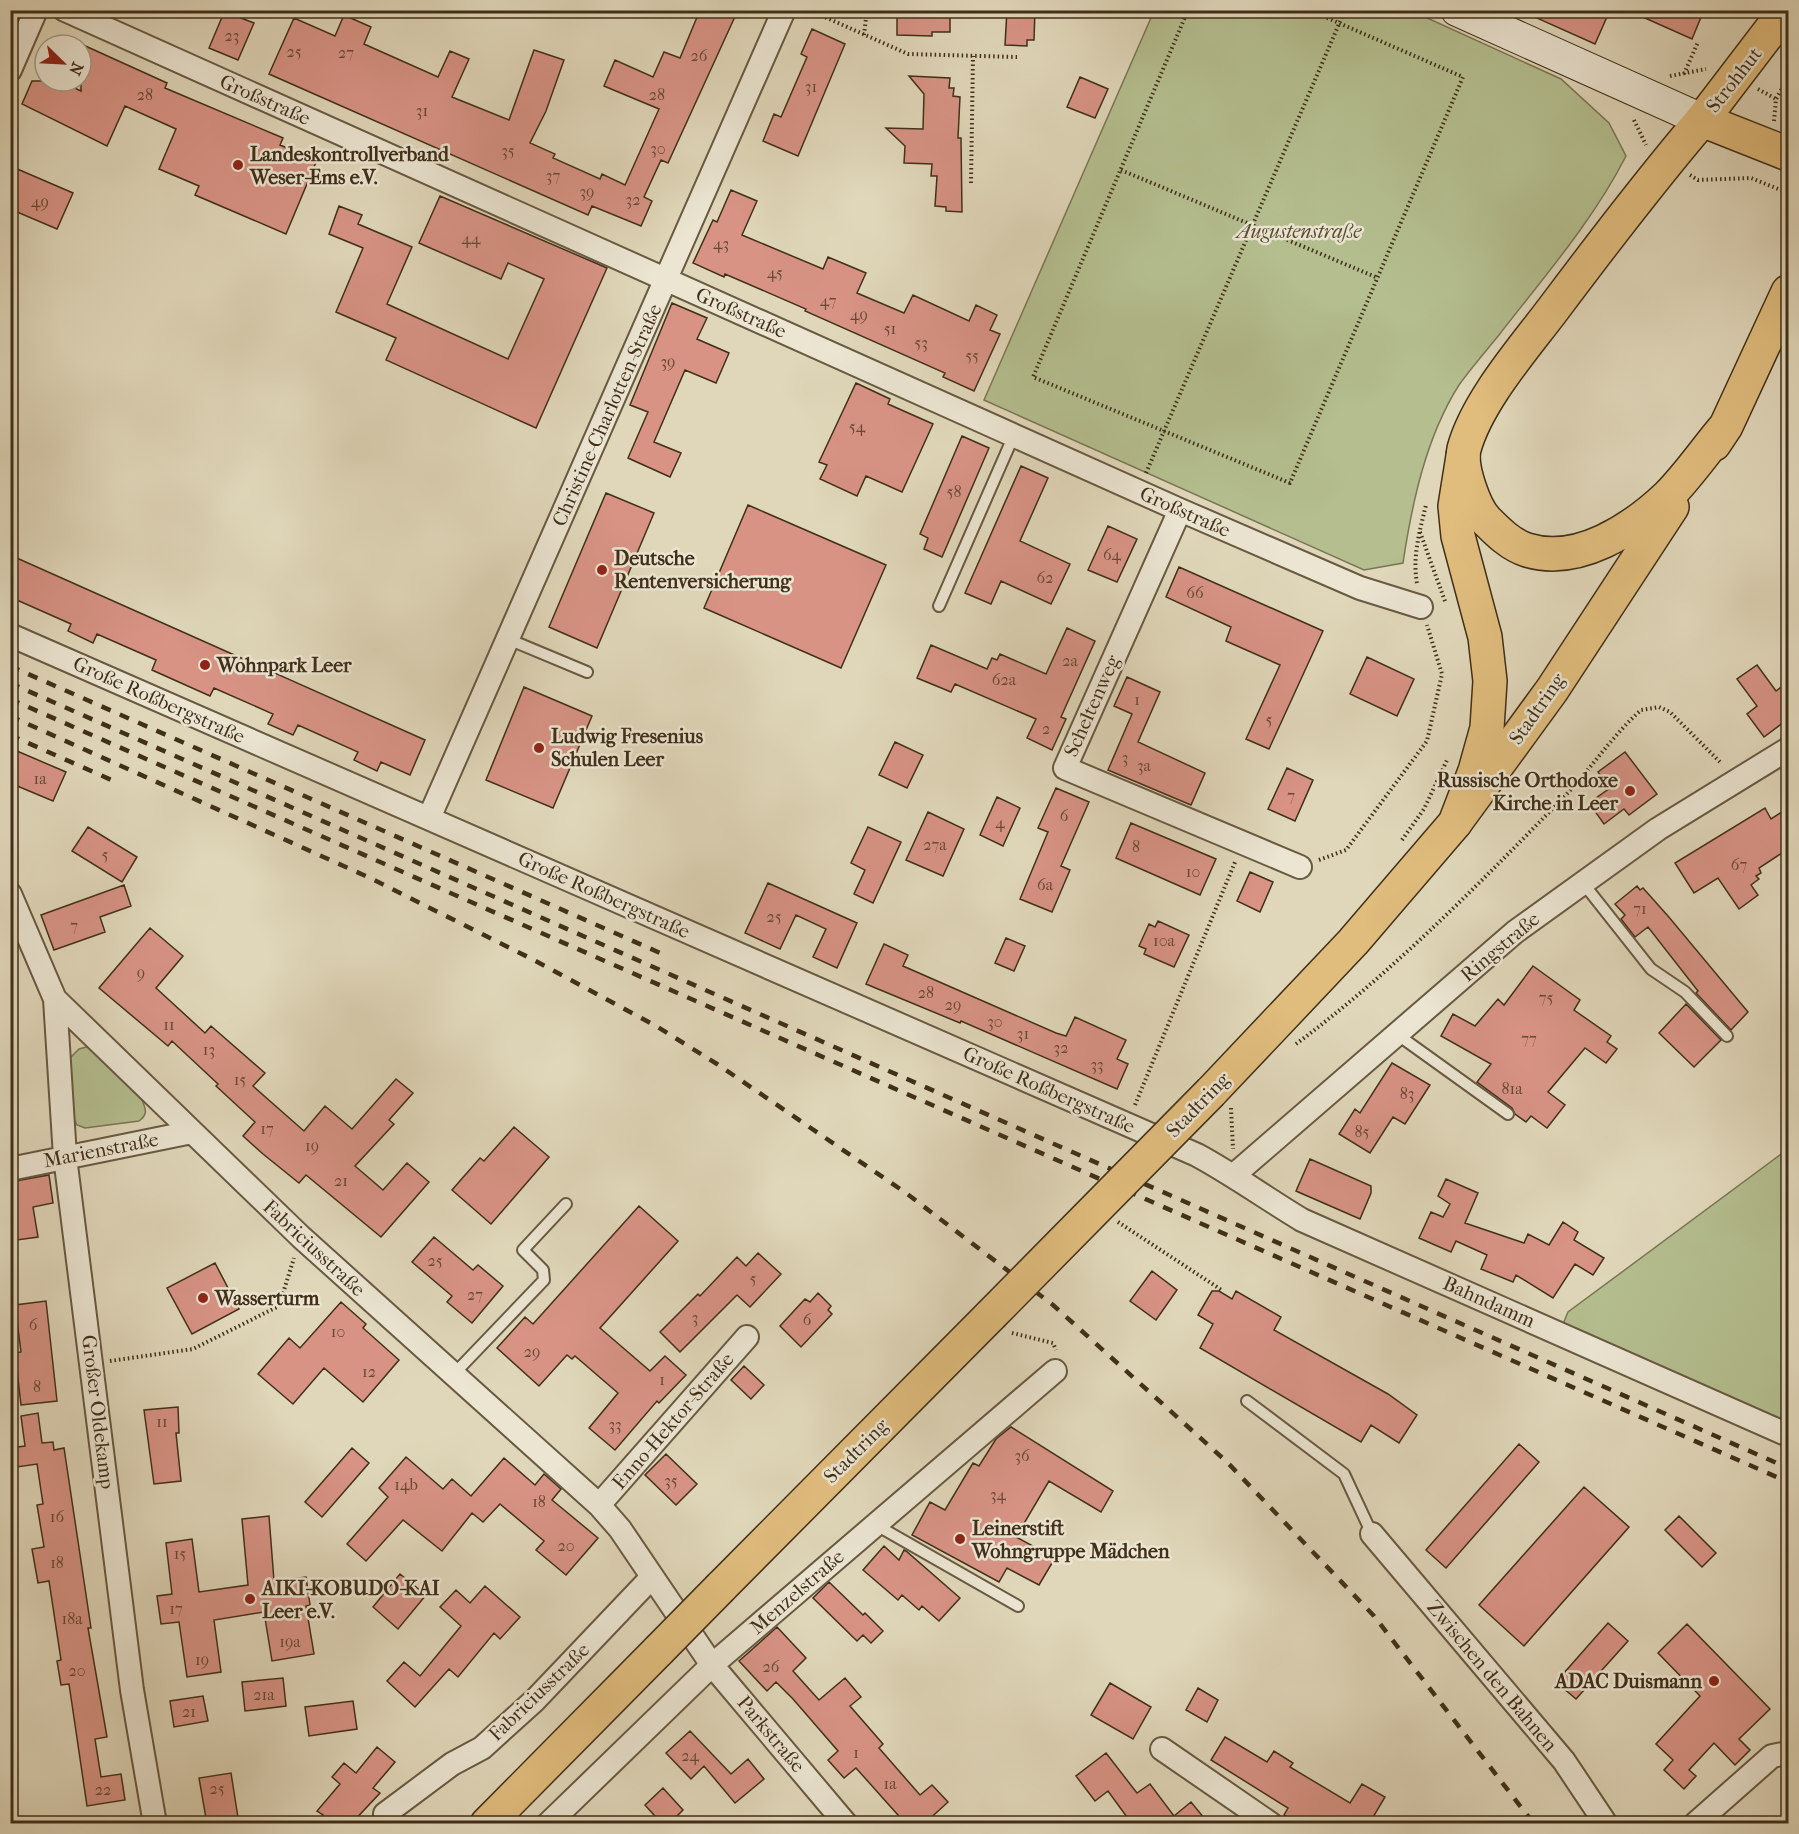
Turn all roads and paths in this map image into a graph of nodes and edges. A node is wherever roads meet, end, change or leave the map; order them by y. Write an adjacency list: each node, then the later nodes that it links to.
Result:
1 (36, 10): 17 (street)
2 (65, 10): 32 (street, Großstraße)
3 (784, 10): 32 (street, Christine-Charlotten-Straße)
4 (808, 10): 12 (path)
5 (867, 10): 12 (path)
6 (1188, 10): 26 (path)
7 (1309, 10): 11 (path)
8 (1345, 10): 11 (path)
9 (1457, 10): 22 (street)
10 (1786, 10): 22 (main road, Strohhut)
11 (1339, 23): 30 (path); 31 (path)
12 (864, 35): 14 (path)
13 (1698, 42): 18 (path)
14 (973, 56): 15 (path); 28 (path)
15 (1017, 57)
16 (1716, 65): 18 (path)
17 (10, 70)
18 (1684, 75): 19 (path)
19 (1674, 76)
20 (1788, 78): 21 (path)
21 (1777, 115)
22 (1702, 120): 25 (main road); 37 (main road, Strohhut)
23 (1638, 123): 24 (path)
24 (1649, 153)
25 (1788, 154)
26 (1121, 170): 30 (path); 35 (path)
27 (1698, 180): 29 (path)
28 (970, 183)
29 (1788, 193)
30 (1252, 225): 31 (path); 35 (path)
31 (1378, 278): 35 (path)
32 (666, 280): 36 (street, Großstraße); 45 (street, Christine-Charlotten-Straße)
33 (1788, 292): 34 (main road, Stadtring)
34 (1725, 426): 37 (main road); 51 (main road, Stadtring)
35 (1164, 431): 38 (path)
36 (1014, 435): 38 (street, Großstraße); 41 (lane)
37 (1464, 451): 51 (main road, Strohhut)
38 (1138, 491): 39 (street, Großstraße)
39 (1180, 510): 43 (street, Großstraße); 52 (street, Scheltenweg)
40 (1419, 532): 42 (path)
41 (939, 606)
42 (1446, 606)
43 (1421, 607): 54 (path)
44 (10, 635): 50 (street, Große Roßbergstraße)
45 (508, 639): 46 (lane); 50 (street, Christine-Charlotten-Straße)
46 (587, 672)
47 (1788, 749): 49 (street, Ringstraße)
48 (1451, 752): 53 (path)
49 (1735, 782): 55 (street, Ringstraße); 60 (path)
50 (429, 818): 63 (street, Große Roßbergstraße)
51 (1455, 823): 61 (main road, Stadtring)
52 (1242, 844): 54 (street, Scheltenweg); 63 (path)
53 (1398, 845)
54 (1300, 867)
55 (1583, 883): 58 (street, Ringstraße); 59 (lane)
56 (10, 894): 57 (street, Fabriciusstraße)
57 (55, 999): 64 (street, Fabriciusstraße); 67 (street, Großer Oldekamp)
58 (1398, 1035): 62 (lane); 69 (street, Ringstraße)
59 (1727, 1036)
60 (1290, 1048)
61 (1221, 1098): 65 (path); 74 (main road, Stadtring, bridge)
62 (1508, 1114)
63 (1127, 1125): 66 (street, Große Roßbergstraße)
64 (192, 1132): 67 (street, Marienstraße); 72 (street, Fabriciusstraße)
65 (1233, 1149)
66 (1197, 1155): 69 (street, Bahndamm)
67 (64, 1157): 68 (street, Marienstraße); 77 (street, Großer Oldekamp)
68 (10, 1169)
69 (1234, 1175): 81 (street, Bahndamm)
70 (567, 1204): 79 (lane)
71 (1116, 1221): 73 (path)
72 (301, 1237): 77 (path); 79 (street, Fabriciusstraße)
73 (1223, 1291)
74 (1000, 1323): 76 (path); 93 (main road, Stadtring, bridge)
75 (747, 1337): 82 (street, Enno-Hektor-Straße)
76 (1053, 1343)
77 (93, 1364): 92 (street, Großer Oldekamp)
78 (1055, 1371): 83 (street, Menzelstraße)
79 (453, 1375): 82 (street, Fabriciusstraße)
80 (1247, 1401): 84 (lane)
81 (1788, 1435)
82 (598, 1505): 85 (street, Fabriciusstraße)
83 (876, 1525): 86 (lane); 88 (street, Menzelstraße)
84 (1372, 1534): 97 (street, Zwischen den Bahnen)
85 (652, 1577): 87 (street, Fabriciusstraße); 91 (street, Fabriciusstraße)
86 (1018, 1606)
87 (698, 1643): 88 (street, Parkstraße)
88 (712, 1665): 94 (street, Menzelstraße); 95 (street, Parkstraße)
89 (1162, 1749): 96 (street)
90 (1788, 1753): 98 (street)
91 (385, 1814)
92 (155, 1824)
93 (488, 1824)
94 (548, 1824)
95 (846, 1824)
96 (1271, 1824)
97 (1606, 1824)
98 (1695, 1824)

